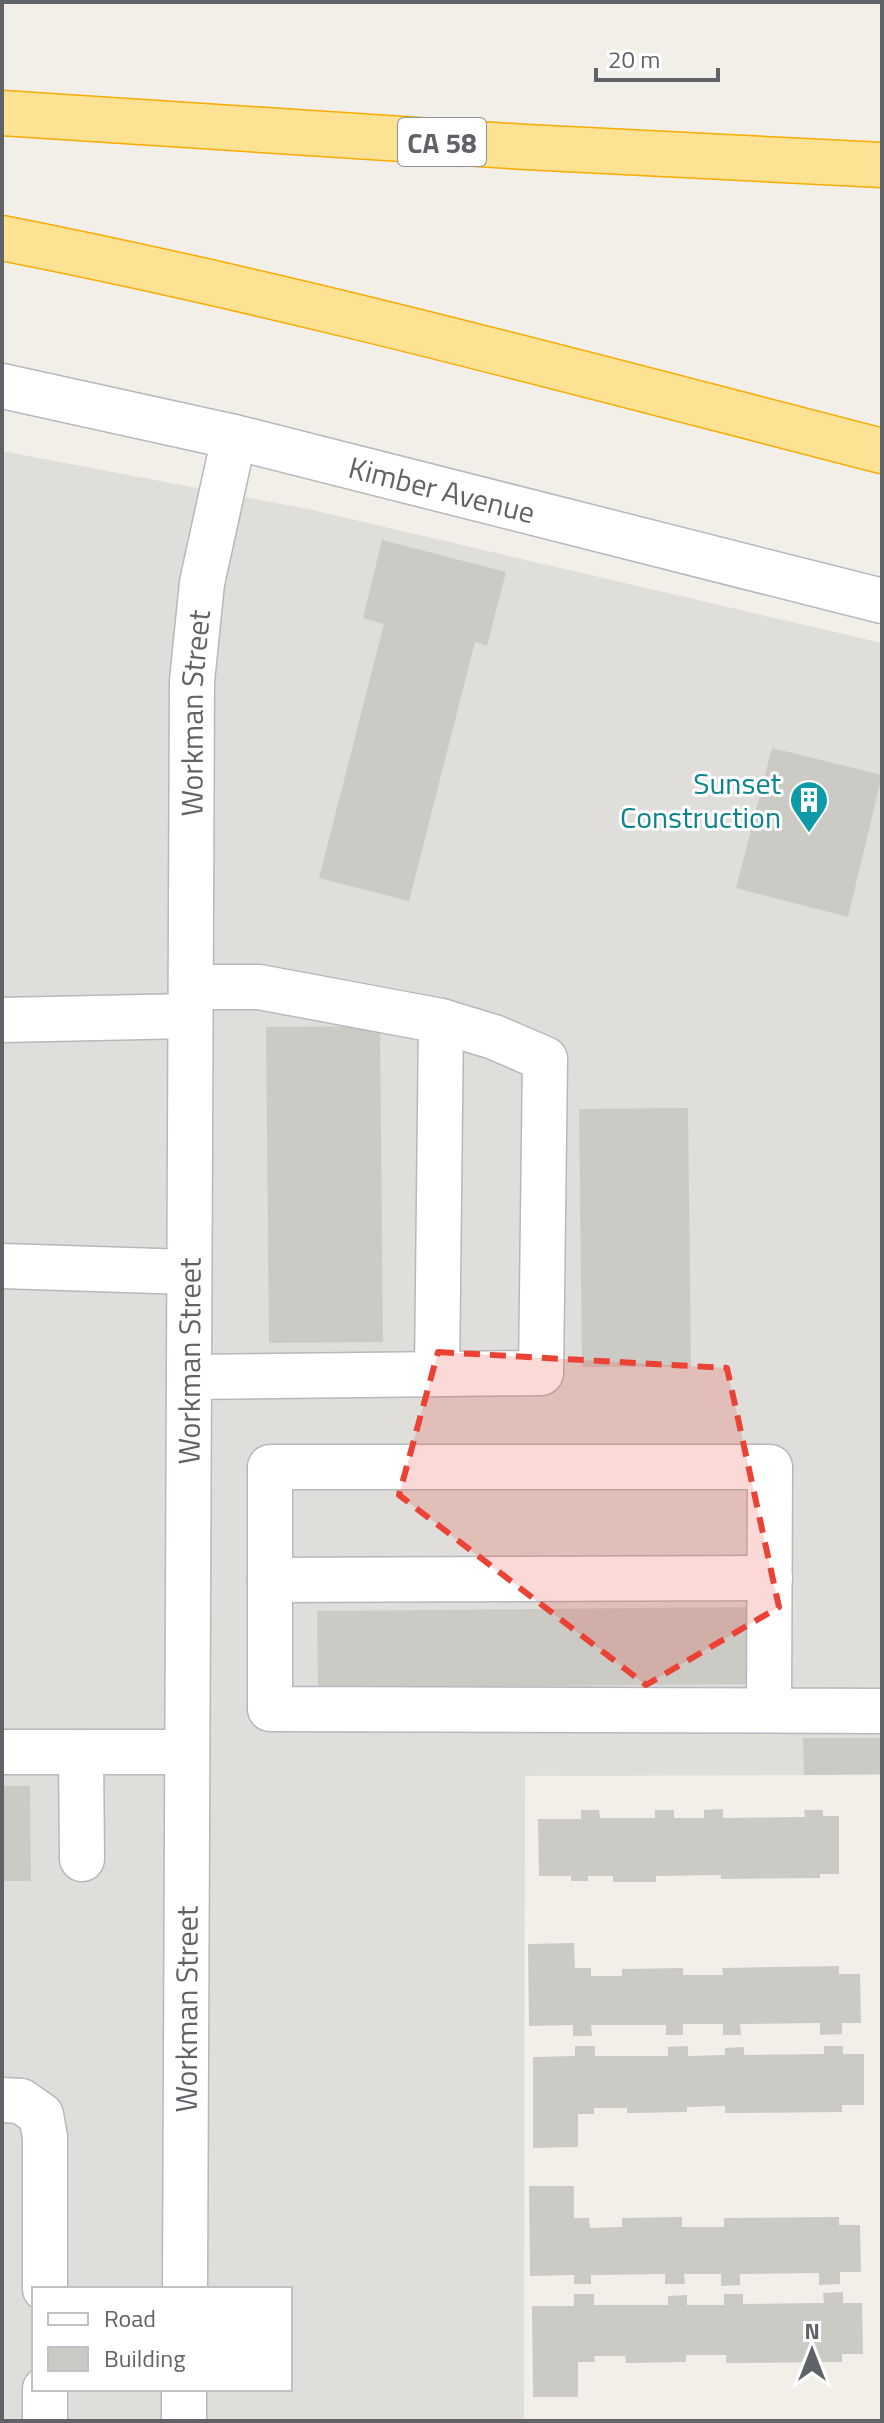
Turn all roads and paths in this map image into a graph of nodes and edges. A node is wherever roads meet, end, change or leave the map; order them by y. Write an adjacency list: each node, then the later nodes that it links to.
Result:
1 (2, 113): 2 (highway, CA 58)
2 (882, 165)
3 (2, 238): 6 (highway)
4 (2, 386): 5 (street, Kimber Avenue)
5 (234, 437): 7 (street, Kimber Avenue); 8 (street, Workman Street)
6 (882, 451)
7 (882, 601)
8 (191, 1001): 9 (street); 10 (street); 12 (street, Workman Street)
9 (2, 1020)
10 (441, 1021): 13 (street); 13 (street)
11 (2, 1266): 12 (street)
12 (189, 1272): 14 (street, Workman Street)
13 (437, 1373): 14 (street)
14 (189, 1377): 21 (street, Workman Street)
15 (770, 1578): 16 (street); 16 (street); 17 (street)
16 (270, 1580): 17 (street)
17 (769, 1710): 18 (street)
18 (882, 1711)
19 (2, 1752): 20 (street)
20 (81, 1752): 21 (street); 22 (street)
21 (187, 1752): 25 (street, Workman Street)
22 (82, 1859)
23 (2, 2100): 24 (street)
24 (45, 2287)
25 (185, 2287)
26 (45, 2391): 28 (street)
27 (184, 2391): 29 (street)
28 (45, 2421)
29 (184, 2421)

